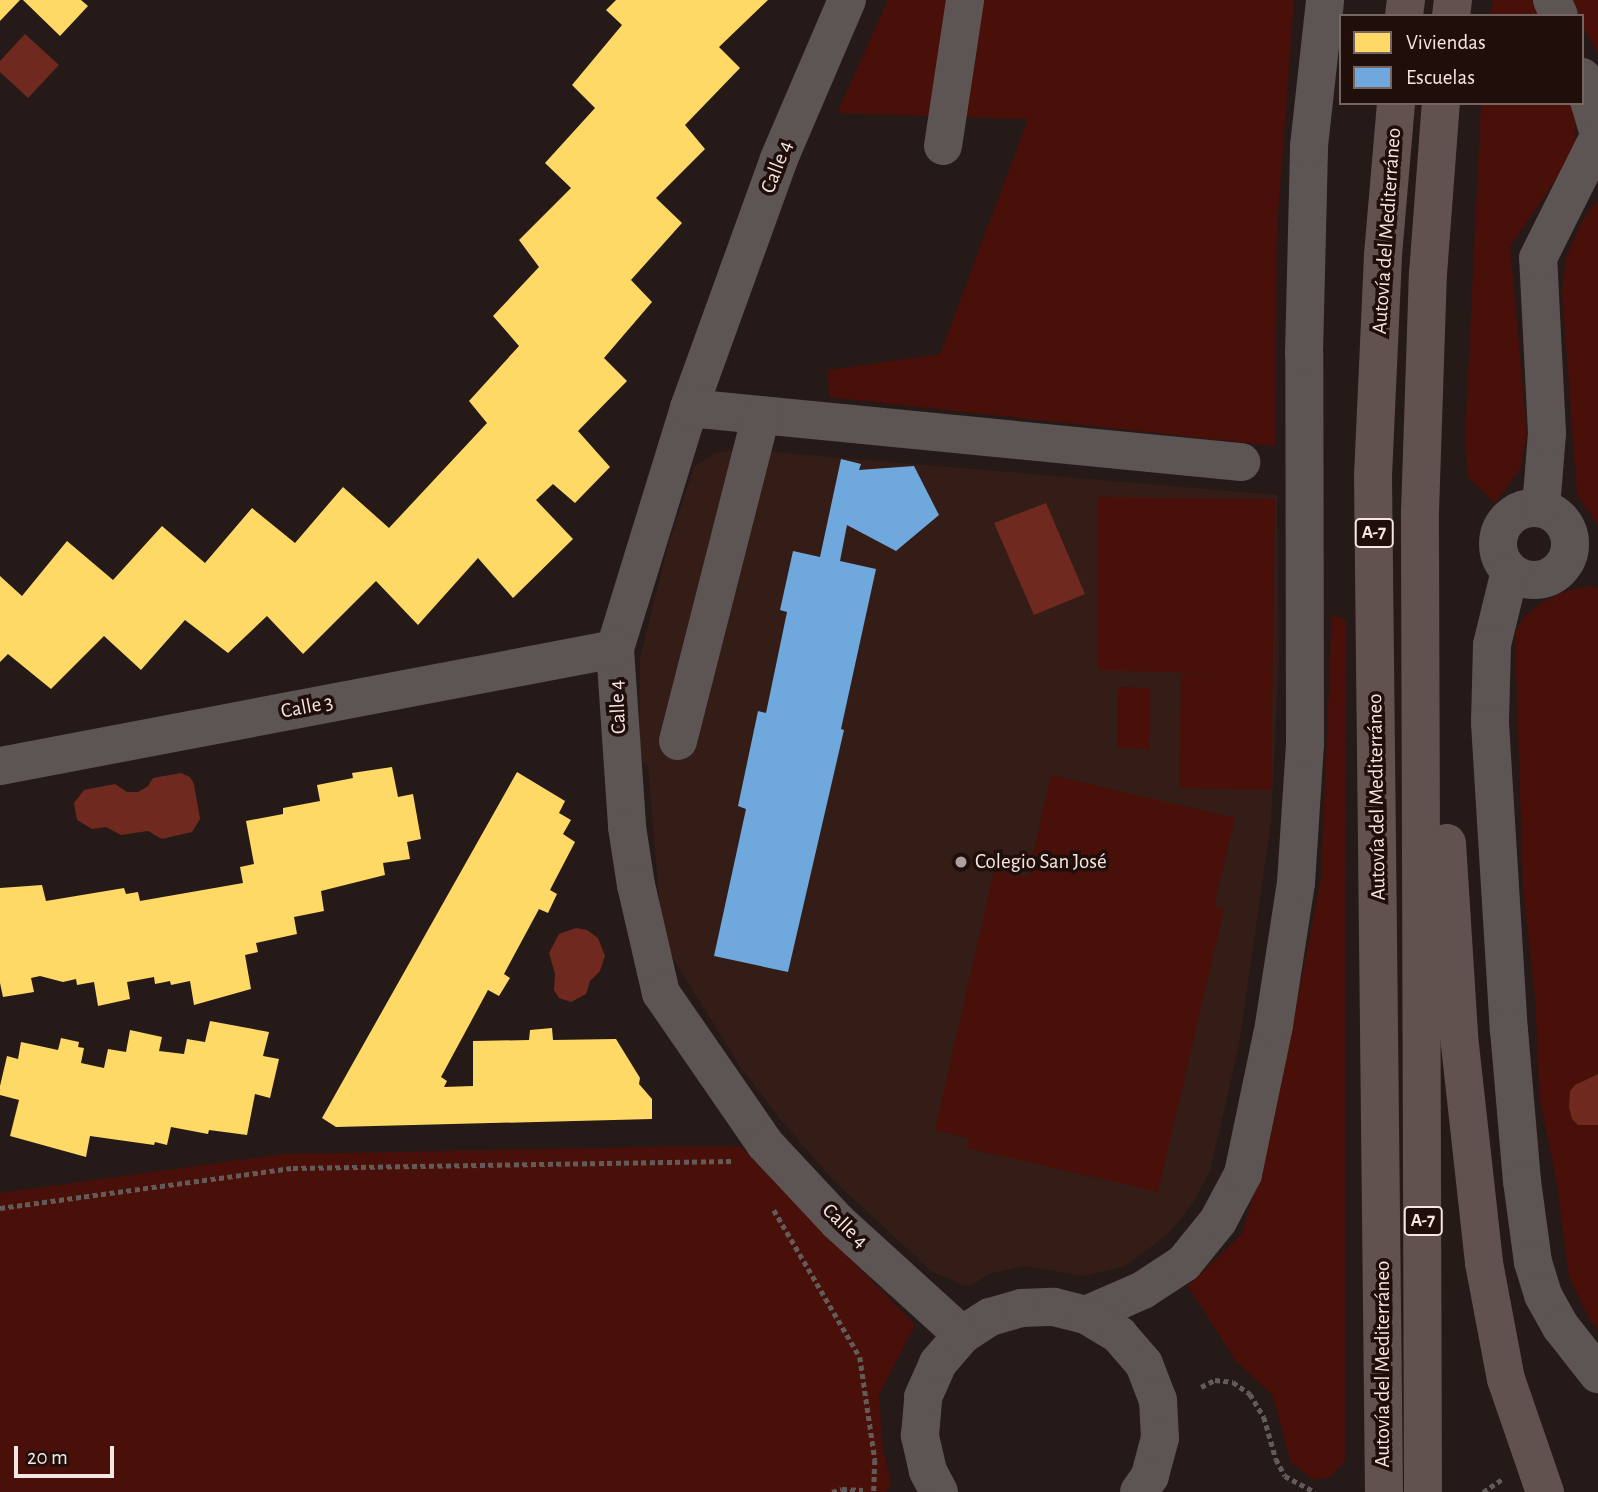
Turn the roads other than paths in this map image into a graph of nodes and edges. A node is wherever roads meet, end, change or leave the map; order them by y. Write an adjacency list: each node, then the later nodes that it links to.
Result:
1 (847, 0): 11 (street, Calle 4)
2 (965, 0): 9 (street)
3 (1325, 0): 20 (street)
4 (1584, 84): 7 (street)
5 (1396, 105): 25 (highway, Autovía del Mediterráneo / A-7)
6 (1441, 105): 10 (highway, Autovía del Mediterráneo / A-7)
7 (1598, 131)
8 (1598, 138): 14 (street)
9 (943, 146)
10 (1428, 274): 26 (highway, Autovía del Mediterráneo / A-7); 27 (highway)
11 (689, 408): 12 (street); 17 (street, Calle 4)
12 (761, 415): 13 (street); 18 (street)
13 (1241, 462)
14 (1541, 508): 15 (street); 16 (street)
15 (1583, 557): 16 (street)
16 (1510, 571): 22 (street)
17 (615, 649): 19 (street, Calle 3); 21 (street, Calle 4)
18 (678, 741)
19 (0, 766)
20 (1086, 1315): 21 (street); 24 (street)
21 (962, 1335): 23 (street)
22 (1598, 1374)
23 (929, 1485)
24 (1150, 1487)
25 (1384, 1492)
26 (1423, 1492)
27 (1545, 1492)

